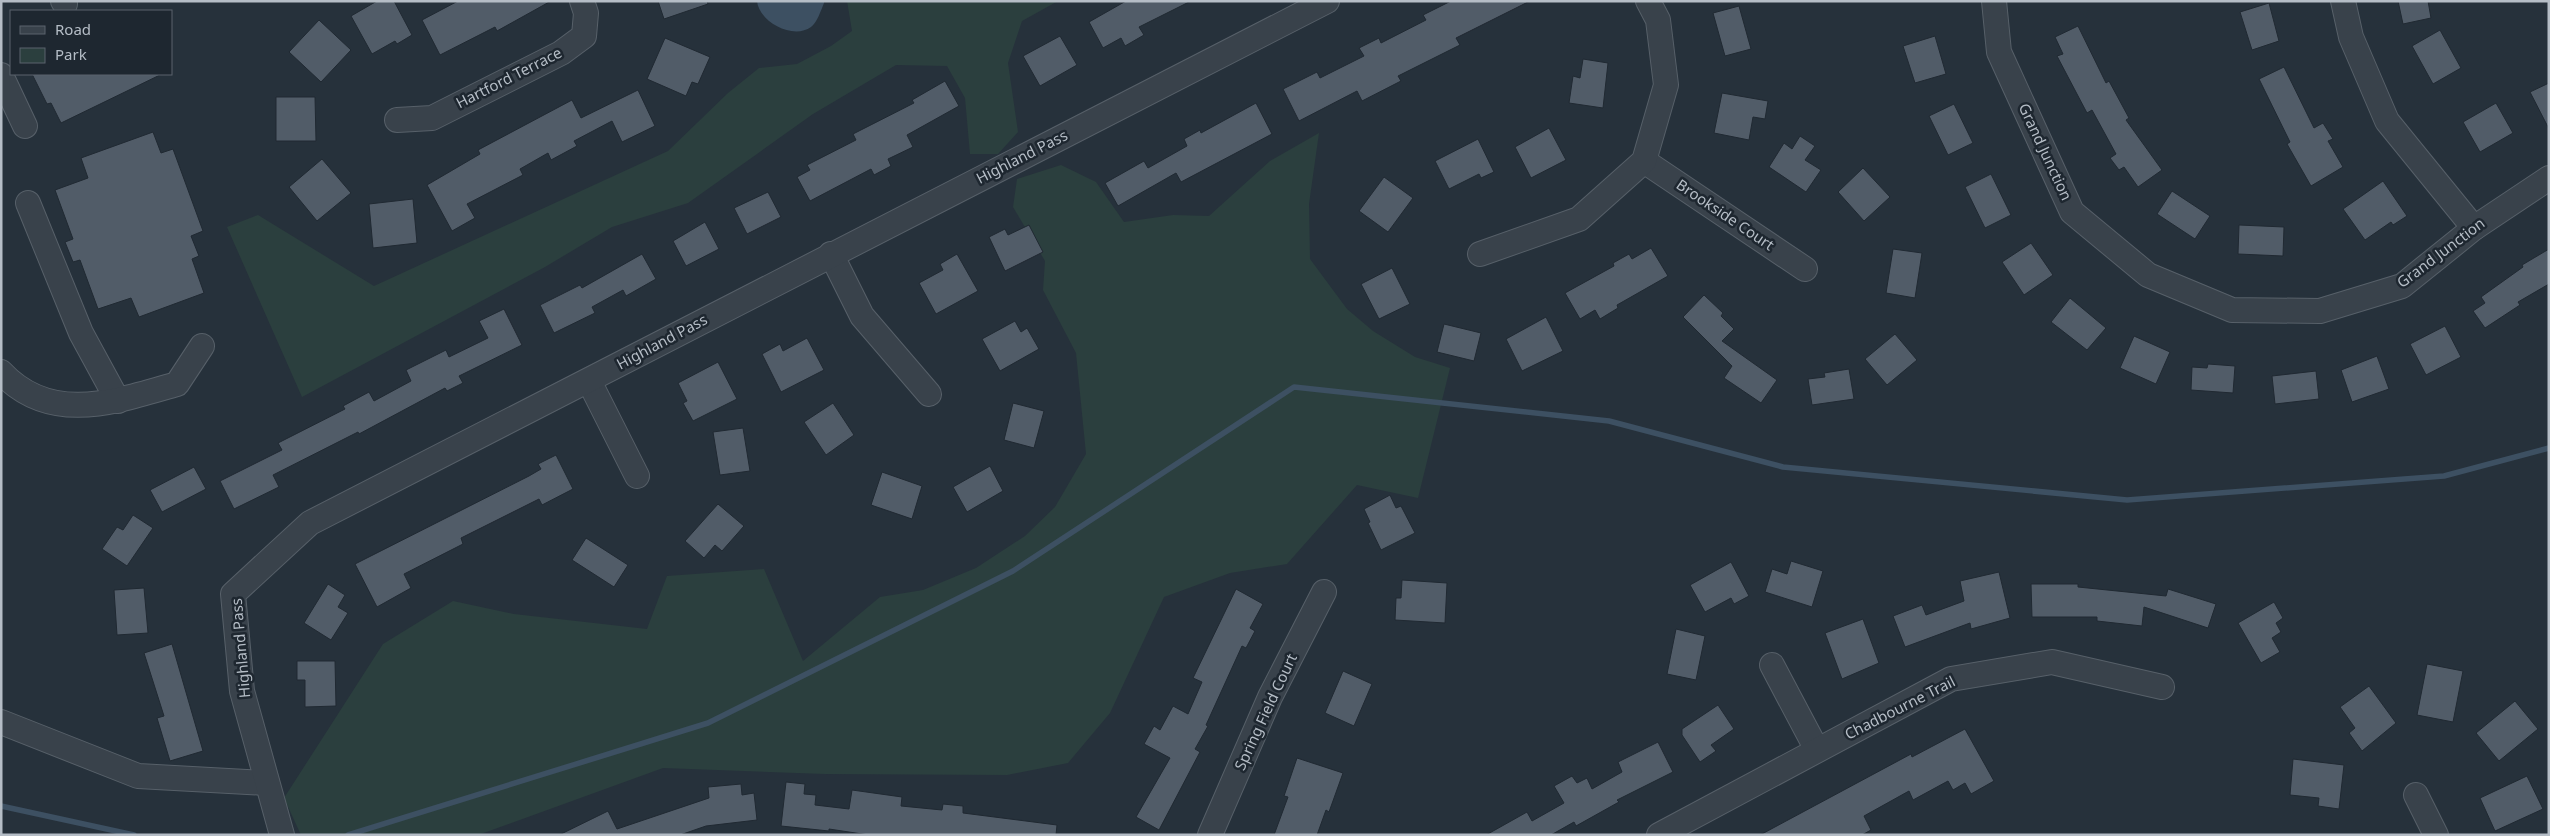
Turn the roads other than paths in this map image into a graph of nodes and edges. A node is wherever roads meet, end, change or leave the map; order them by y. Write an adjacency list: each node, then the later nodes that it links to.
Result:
1 (582, 1): 7 (street, Hartford Terrace)
2 (1327, 1): 13 (street, Highland Pass)
3 (1648, 1): 9 (street)
4 (1994, 1): 12 (street, Grand Junction)
5 (2343, 1): 12 (street)
6 (1, 75): 8 (street)
7 (396, 120)
8 (25, 126)
9 (1644, 161): 14 (street); 15 (street, Brookside Court)
10 (2549, 178): 12 (street, Grand Junction)
11 (28, 203): 20 (street)
12 (2474, 228)
13 (831, 254): 18 (street, Highland Pass); 19 (street)
14 (1480, 254)
15 (1805, 269)
16 (202, 346): 20 (street)
17 (1, 372): 20 (street)
18 (589, 381): 21 (street); 27 (street, Highland Pass)
19 (929, 394)
20 (118, 401)
21 (637, 476)
22 (1324, 592): 30 (street, Spring Field Court)
23 (1772, 665): 26 (street)
24 (2162, 687): 26 (street, Chadbourne Trail)
25 (1, 722): 27 (street)
26 (1817, 750): 31 (street, Chadbourne Trail)
27 (267, 783): 29 (street, Highland Pass)
28 (2416, 795): 32 (street)
29 (282, 835)
30 (1210, 835)
31 (1659, 835)
32 (2436, 835)

